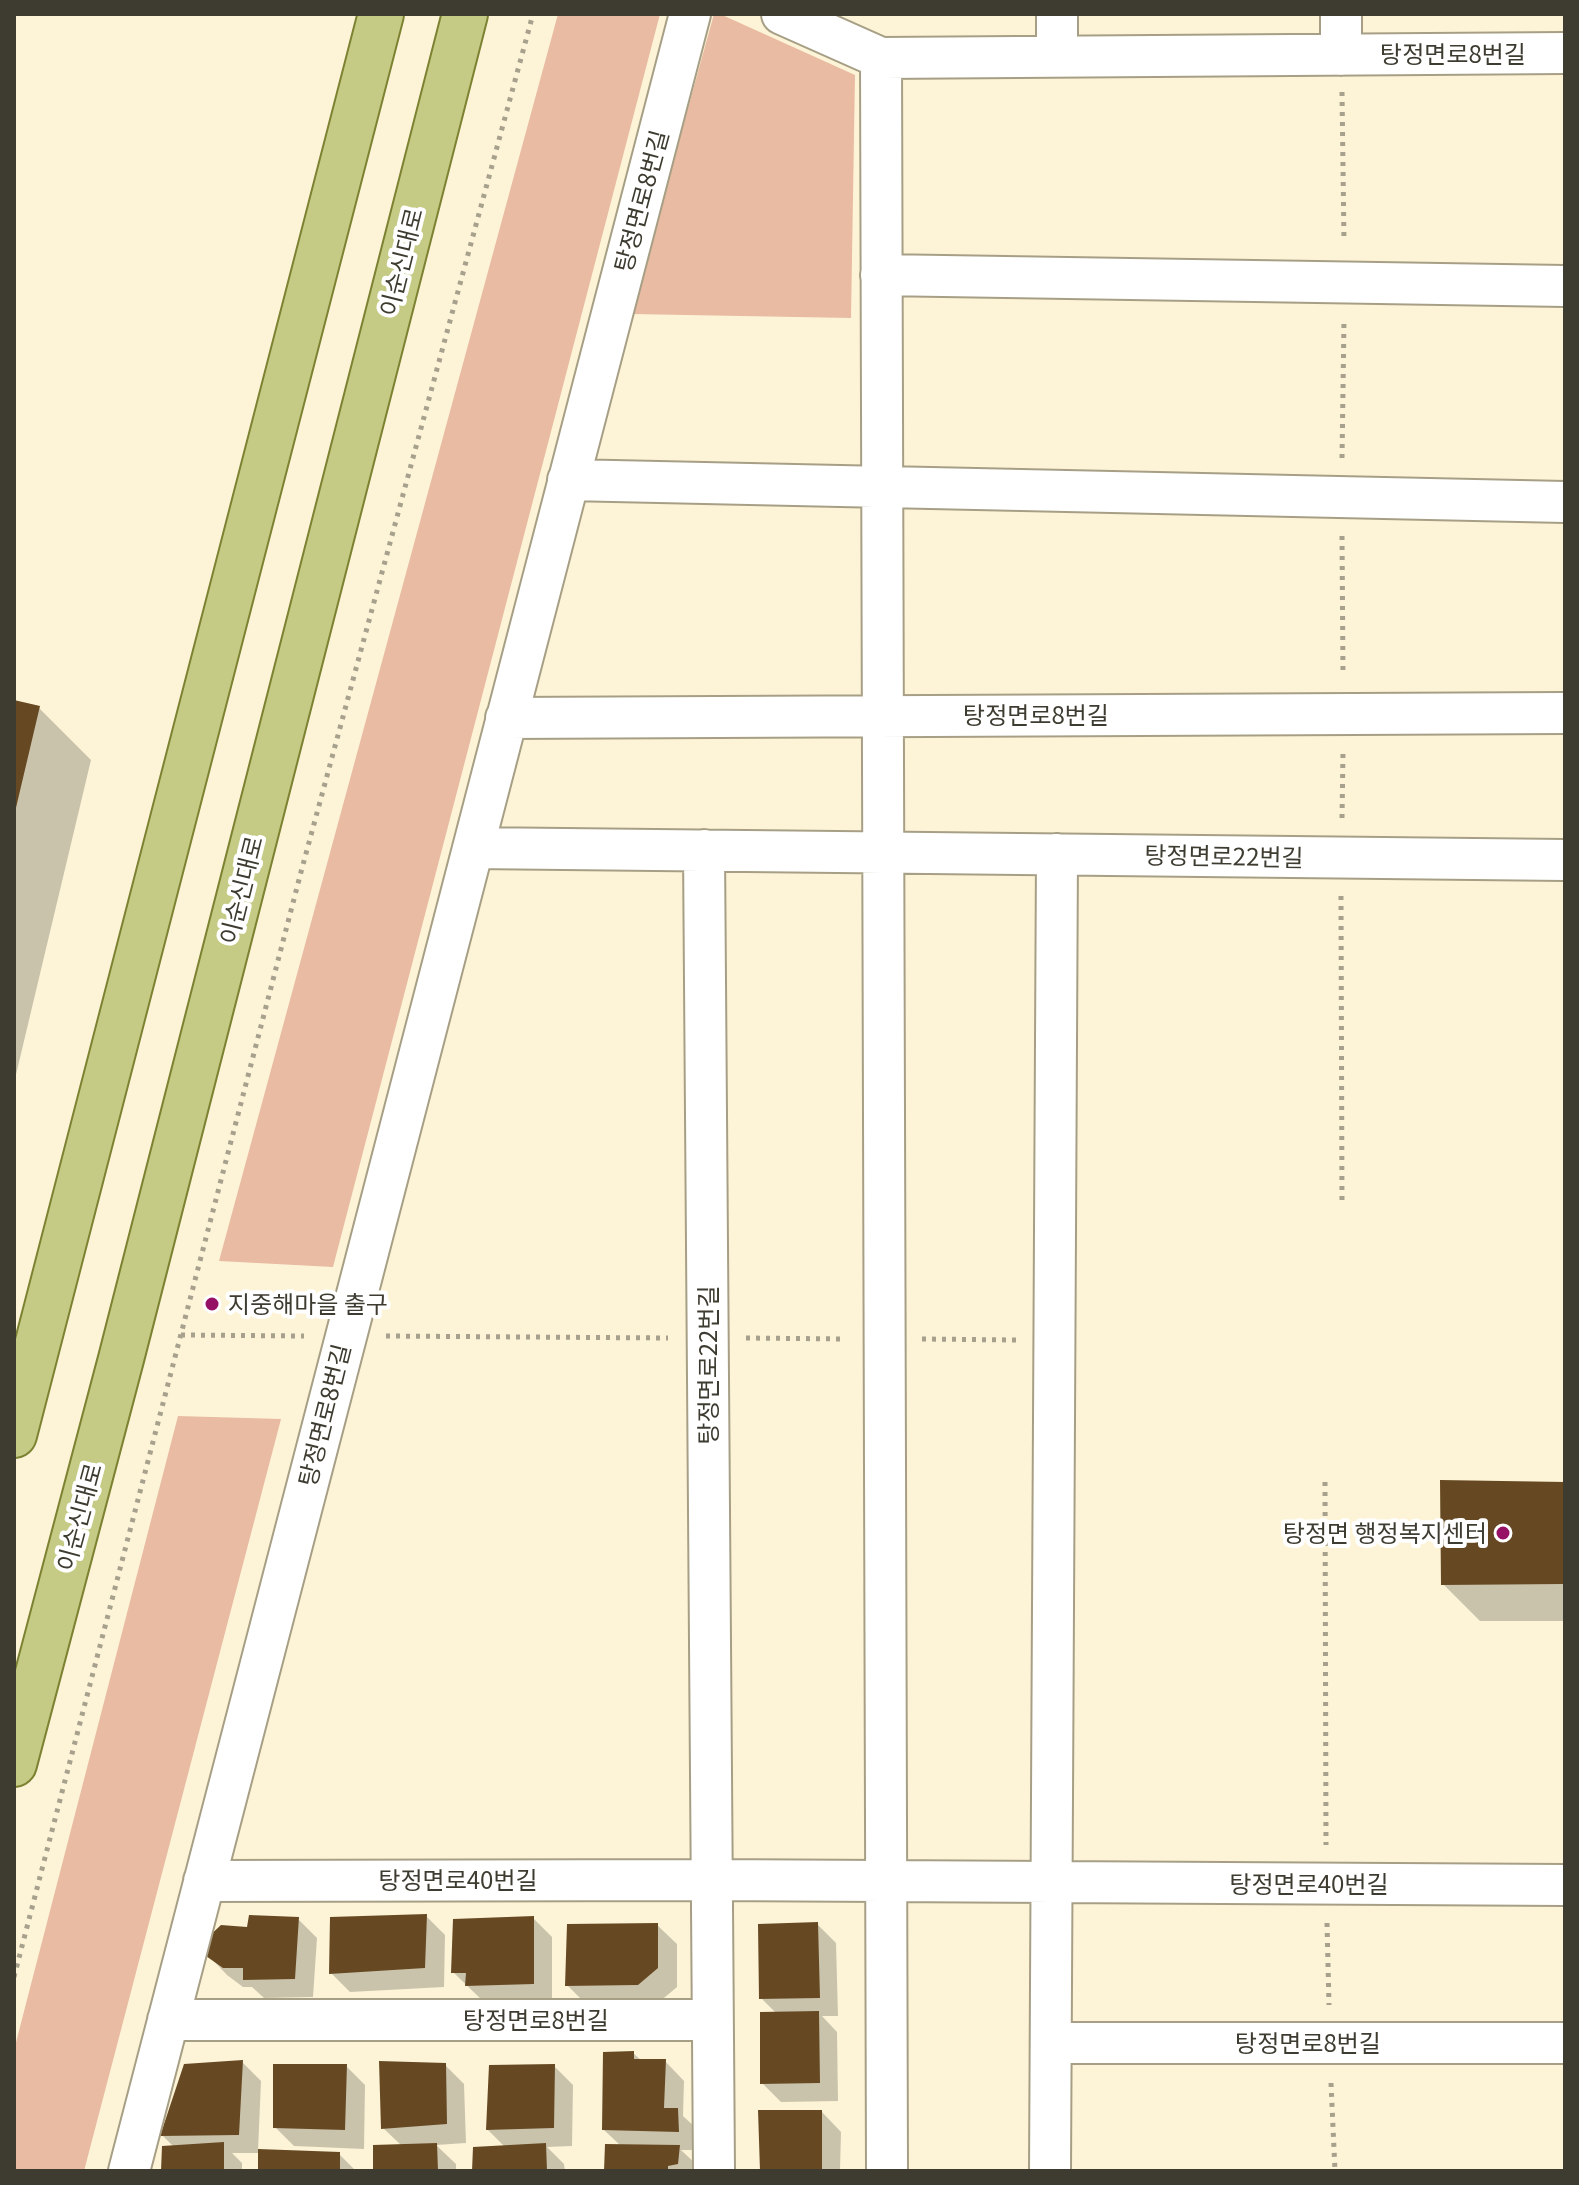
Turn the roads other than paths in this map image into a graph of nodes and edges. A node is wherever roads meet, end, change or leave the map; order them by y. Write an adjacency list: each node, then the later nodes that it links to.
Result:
1 (381, 14): 24 (main road)
2 (465, 14): 25 (main road, 이순신대로)
3 (690, 14): 13 (street, 탕정면로8번길)
4 (782, 14): 10 (street, 탕정면로8번길)
5 (1057, 14): 9 (street)
6 (1341, 14): 8 (street)
7 (1565, 53): 8 (street, 탕정면로8번길)
8 (1341, 55): 9 (street, 탕정면로8번길)
9 (1057, 56): 10 (street, 탕정면로8번길)
10 (881, 58): 11 (street)
11 (881, 275): 12 (street); 14 (street)
12 (1565, 286)
13 (568, 480): 14 (street); 18 (street, 탕정면로8번길)
14 (882, 487): 15 (street); 17 (street)
15 (1565, 502)
16 (1565, 713): 17 (street, 탕정면로8번길)
17 (883, 716): 18 (street, 탕정면로8번길); 21 (street)
18 (506, 718): 19 (street, 탕정면로8번길)
19 (473, 848): 20 (street, 탕정면로22번길); 27 (street, 탕정면로8번길)
20 (704, 850): 21 (street, 탕정면로22번길); 26 (street, 탕정면로22번길)
21 (883, 852): 22 (street, 탕정면로22번길); 28 (street)
22 (1057, 854): 23 (street, 탕정면로22번길); 29 (street)
23 (1565, 860)
24 (14, 1435)
25 (14, 1764)
26 (712, 1880): 27 (street, 탕정면로40번길); 28 (street, 탕정면로40번길); 32 (street)
27 (204, 1881): 31 (street, 탕정면로8번길)
28 (886, 1881): 29 (street, 탕정면로40번길); 37 (street)
29 (1052, 1882): 30 (street, 탕정면로40번길); 33 (street)
30 (1565, 1885)
31 (168, 2020): 32 (street, 탕정면로8번길); 35 (street, 탕정면로8번길)
32 (712, 2020): 36 (street)
33 (1051, 2043): 34 (street, 탕정면로8번길); 38 (street)
34 (1565, 2043)
35 (129, 2171)
36 (714, 2171)
37 (887, 2171)
38 (1050, 2171)

